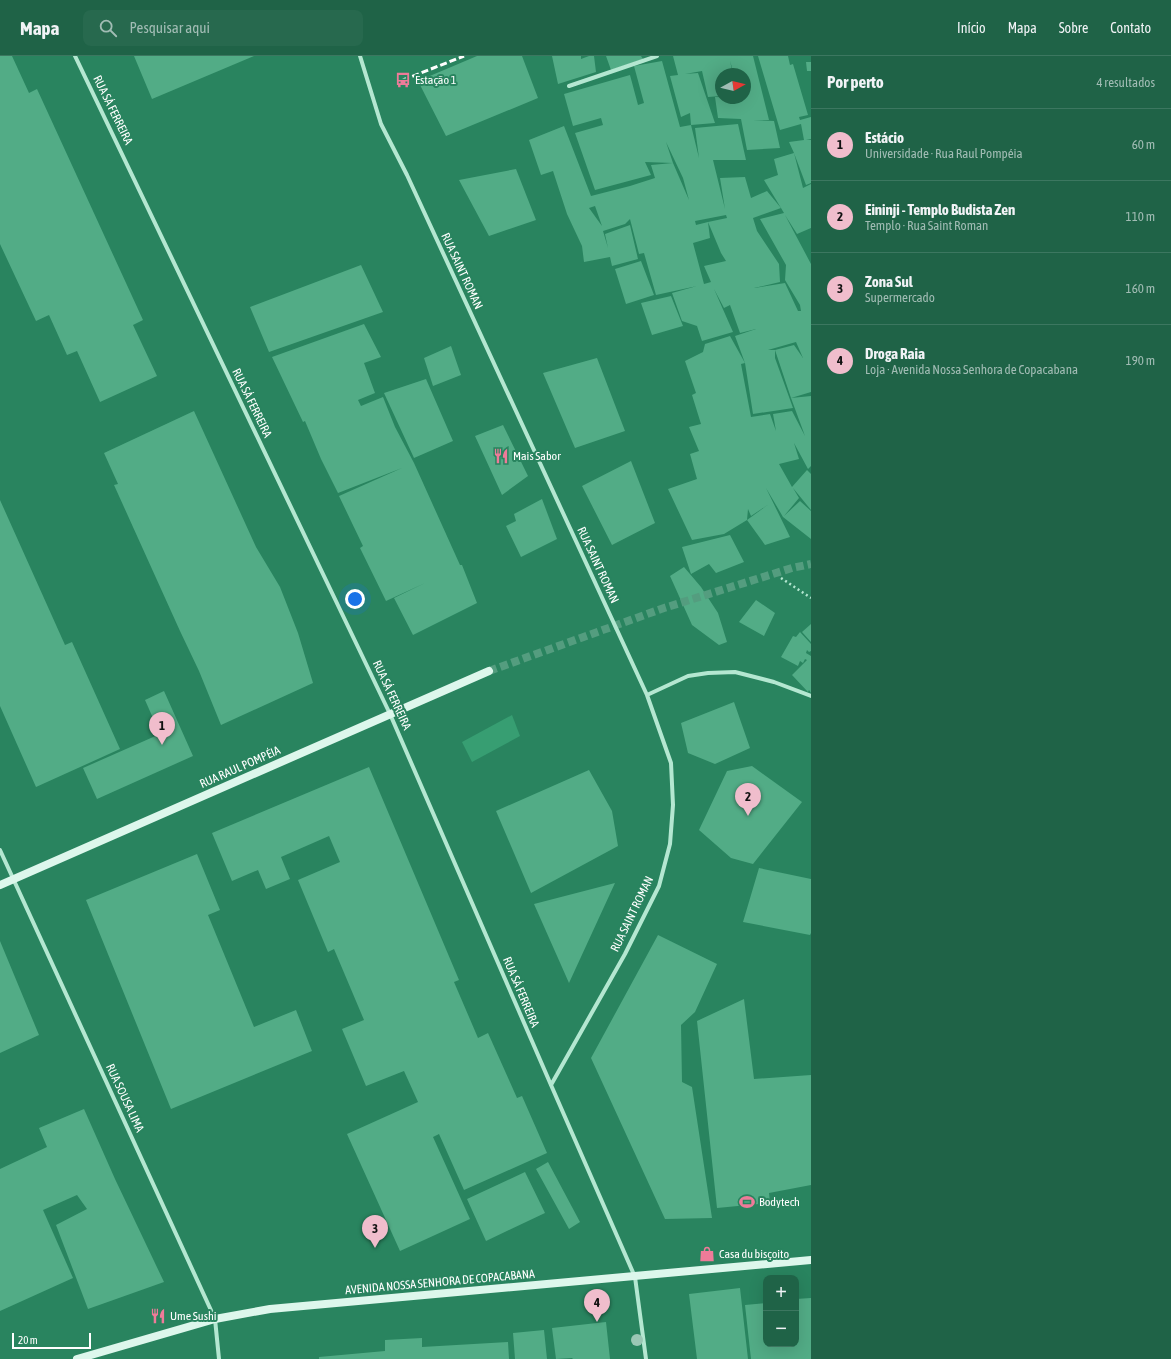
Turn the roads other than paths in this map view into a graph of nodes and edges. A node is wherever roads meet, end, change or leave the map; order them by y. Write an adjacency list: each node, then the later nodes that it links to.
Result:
1 (75, 56): 8 (street, RUA SÁ FERREIRA)
2 (360, 56): 6 (street, RUA SAINT ROMAN)
3 (657, 56): 4 (street)
4 (569, 86)
5 (489, 671): 8 (main road, RUA RAUL POMPÉIA)
6 (647, 695): 7 (street); 12 (street, RUA SAINT ROMAN)
7 (811, 696)
8 (390, 714): 10 (main road, RUA RAUL POMPÉIA); 12 (street, RUA SÁ FERREIRA)
9 (0, 850): 10 (street, RUA SOUSA LIMA)
10 (14, 879): 11 (main road, RUA RAUL POMPÉIA); 15 (street, RUA SOUSA LIMA)
11 (0, 885)
12 (550, 1085): 14 (street, RUA SÁ FERREIRA)
13 (811, 1260): 14 (main road, AVENIDA NOSSA SENHORA DE COPACABANA)
14 (635, 1276): 15 (main road, AVENIDA NOSSA SENHORA DE COPACABANA); 18 (street, RUA SÁ FERREIRA)
15 (215, 1319): 16 (main road, AVENIDA NOSSA SENHORA DE COPACABANA); 17 (street, RUA SOUSA LIMA)
16 (76, 1359)
17 (219, 1359)
18 (646, 1359)

